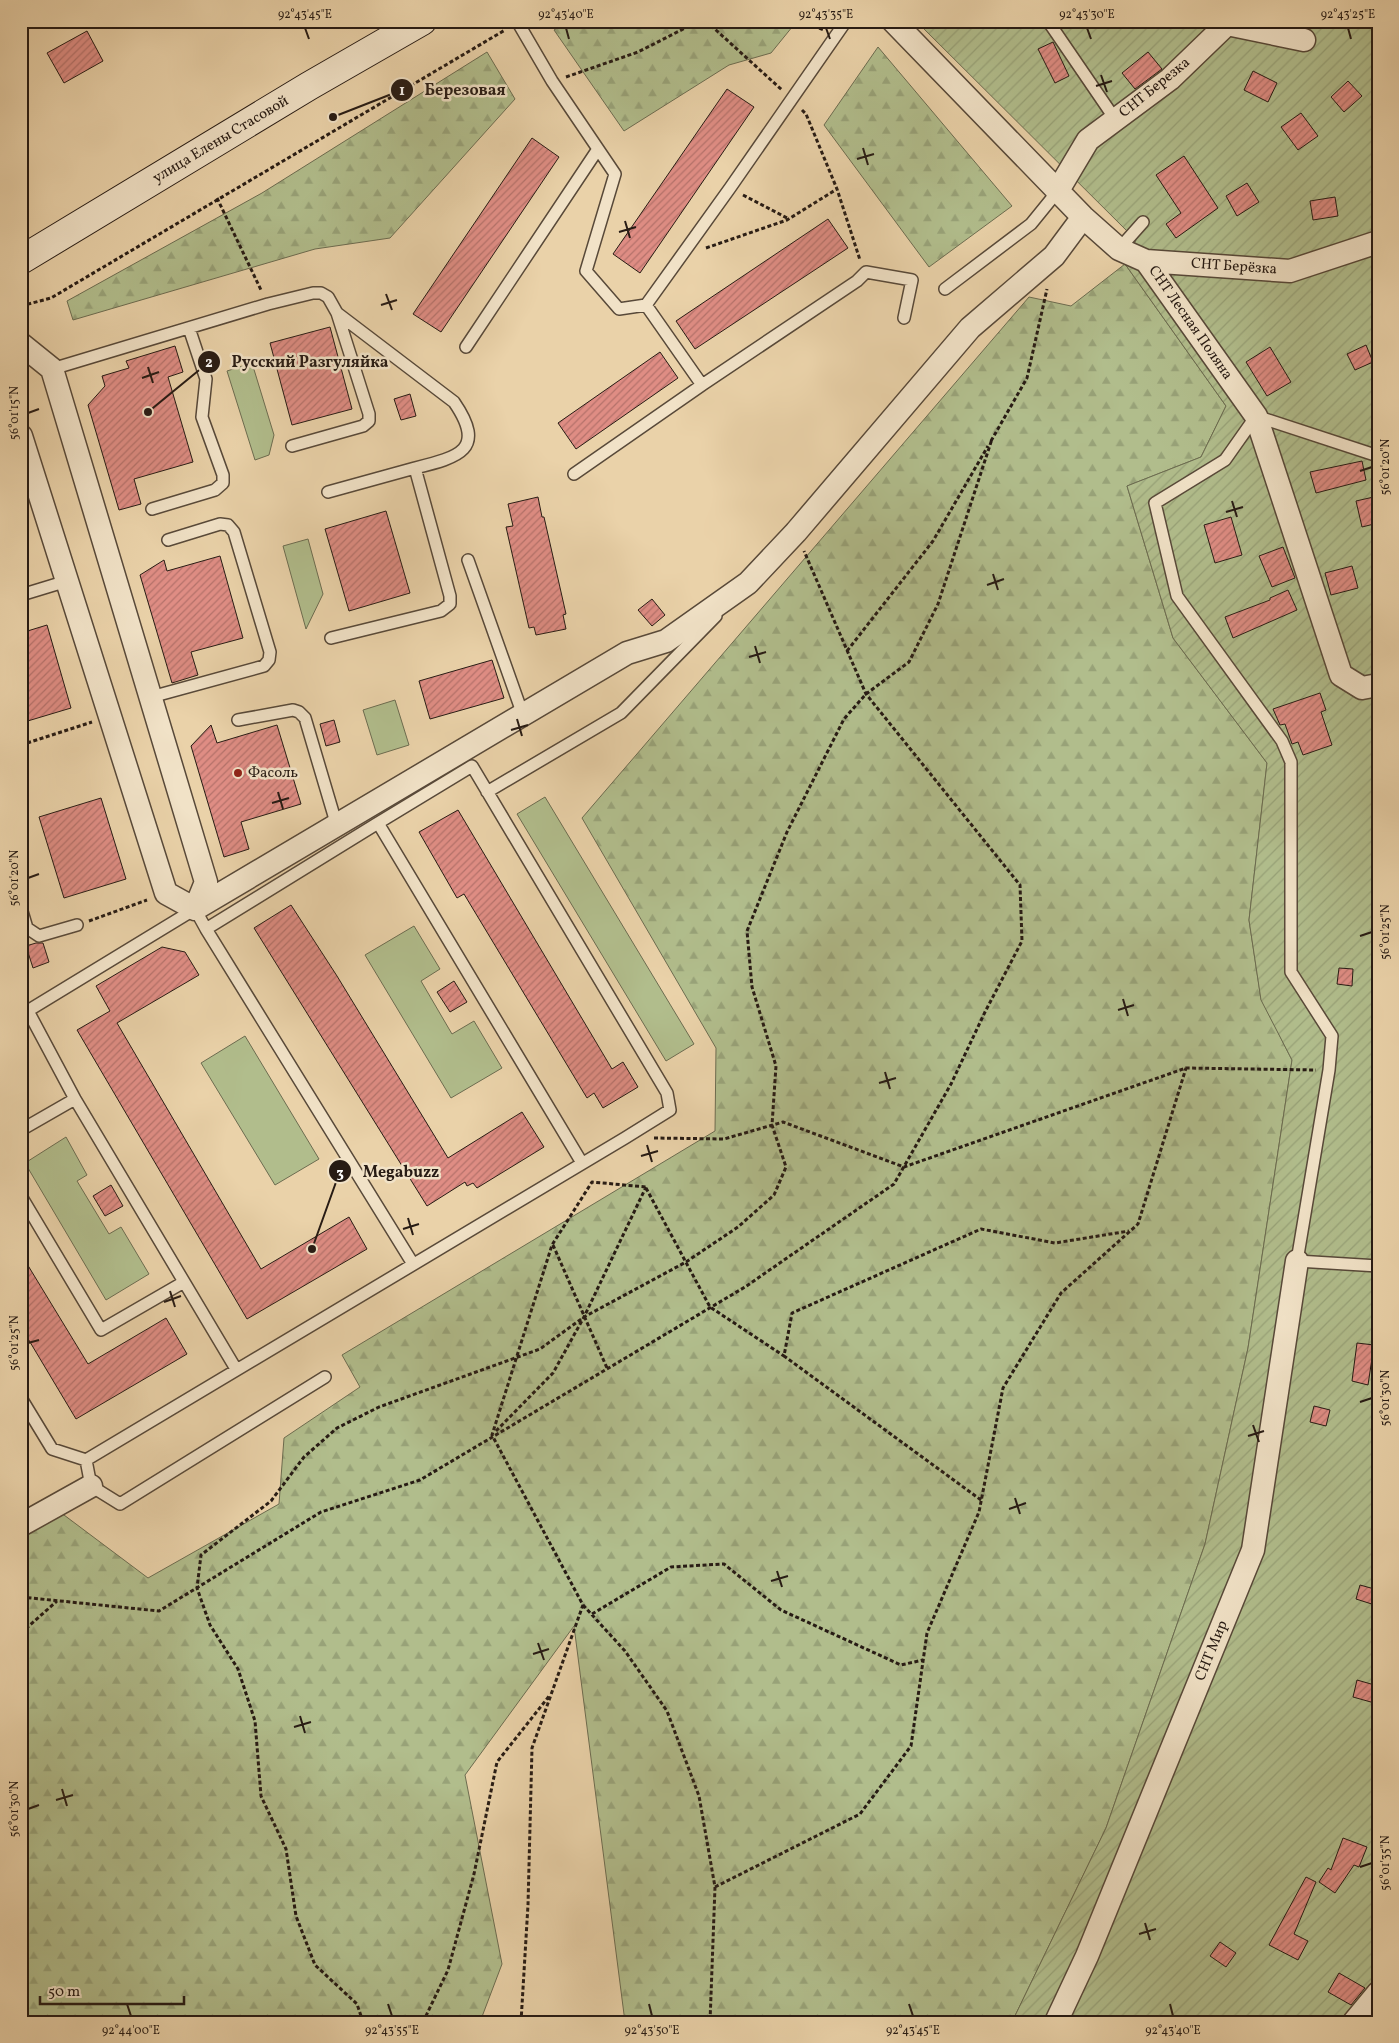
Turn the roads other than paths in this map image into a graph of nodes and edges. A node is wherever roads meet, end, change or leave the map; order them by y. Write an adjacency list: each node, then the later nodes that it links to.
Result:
1 (422, 21): 14 (main road, улица Елены Стасовой)
2 (846, 21): 17 (lane)
3 (893, 21): 9 (street, СНТ Лесная Поляна)
4 (1048, 21): 7 (lane)
5 (518, 22): 8 (lane)
6 (1304, 40): 7 (street, СНТ Березка)
7 (1115, 119): 9 (street, СНТ Березка)
8 (598, 149): 17 (lane); 22 (lane)
9 (1057, 192): 10 (street, СНТ Лесная Поляна); 16 (lane)
10 (1083, 217): 13 (street, СНТ Лесная Поляна); 36 (street)
11 (1143, 222): 13 (lane)
12 (1378, 242): 15 (street, СНТ Берёзка)
13 (1119, 250): 15 (street, СНТ Лесная Поляна)
14 (21, 260)
15 (1146, 261): 25 (street, СНТ Лесная Поляна)
16 (945, 289)
17 (646, 305): 24 (lane)
18 (337, 313): 20 (lane); 27 (lane); 29 (lane)
19 (904, 318): 24 (lane)
20 (189, 328): 23 (lane); 32 (lane)
21 (21, 344): 23 (street)
22 (466, 347)
23 (52, 369): 40 (street)
24 (702, 385): 30 (lane)
25 (1256, 416): 28 (lane); 39 (street, СНТ Лесная Поляна); 55 (lane)
26 (21, 436): 35 (street)
27 (292, 446)
28 (1378, 456)
29 (415, 468): 31 (lane); 38 (lane)
30 (574, 474)
31 (328, 492)
32 (152, 510)
33 (168, 540): 40 (lane)
34 (468, 560): 41 (lane)
35 (67, 581): 37 (lane); 47 (street)
36 (748, 583): 41 (street); 43 (lane)
37 (21, 596)
38 (331, 638)
39 (1378, 684)
40 (151, 697): 47 (street)
41 (523, 715): 45 (street)
42 (238, 720): 45 (lane)
43 (487, 792): 44 (lane); 53 (lane)
44 (378, 823): 49 (lane); 53 (lane)
45 (337, 826): 47 (street)
46 (21, 908): 48 (lane)
47 (195, 909): 49 (lane); 50 (lane)
48 (77, 925)
49 (206, 929): 56 (lane)
50 (25, 1013): 51 (lane)
51 (75, 1099): 52 (lane); 58 (lane)
52 (21, 1130)
53 (582, 1163): 56 (lane)
54 (21, 1196): 58 (lane)
55 (1296, 1261): 57 (lane); 66 (street, СНТ Мир)
56 (413, 1264): 59 (lane)
57 (1378, 1266)
58 (184, 1282): 59 (lane)
59 (236, 1369): 62 (lane)
60 (325, 1378): 63 (lane)
61 (21, 1398): 62 (lane)
62 (86, 1460): 63 (lane)
63 (90, 1486): 64 (street)
64 (21, 1525)
65 (1378, 1993): 67 (street)
66 (1056, 2022)
67 (1354, 2022)

